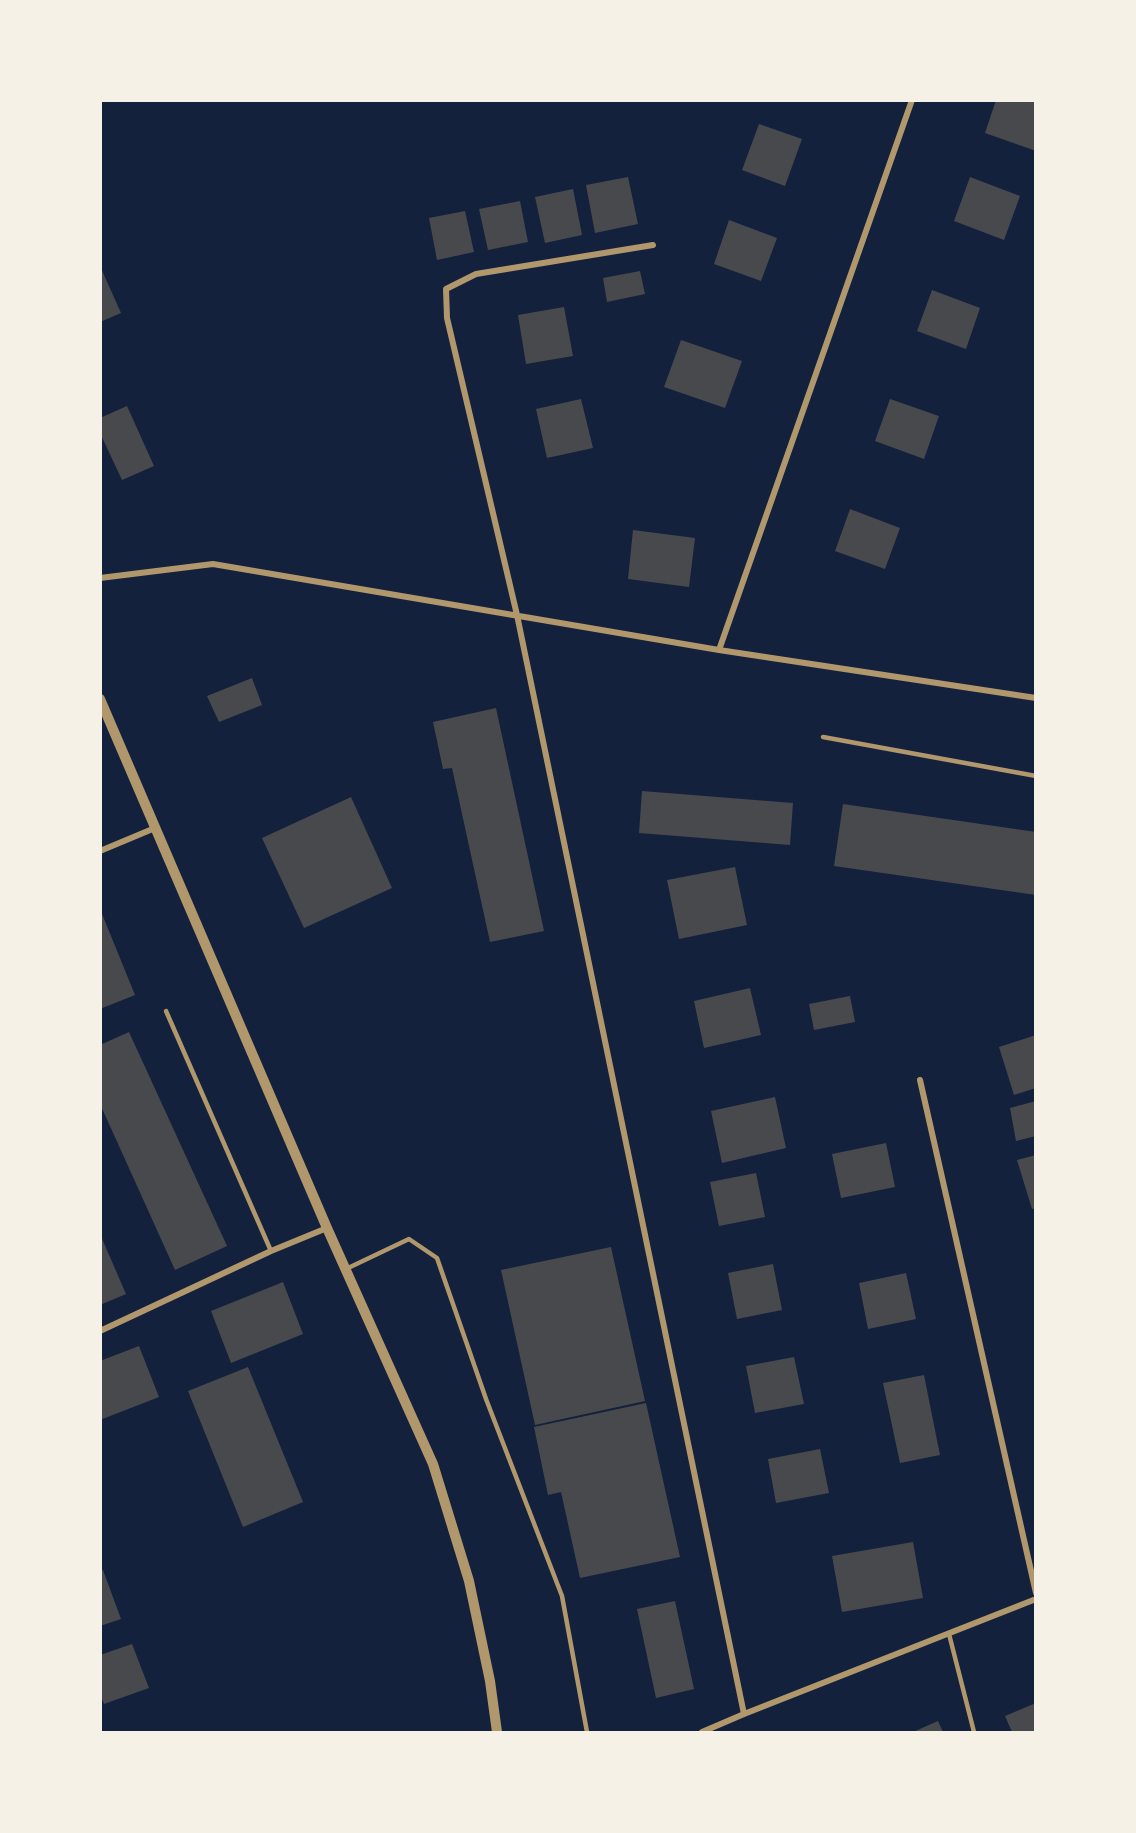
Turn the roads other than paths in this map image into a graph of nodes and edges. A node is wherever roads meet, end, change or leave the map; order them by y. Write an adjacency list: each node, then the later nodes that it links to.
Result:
1 (912, 100): 5 (street)
2 (652, 245): 4 (street)
3 (100, 578): 4 (street)
4 (517, 615): 5 (street); 21 (street)
5 (719, 650): 6 (street)
6 (1035, 698)
7 (100, 699): 10 (street)
8 (823, 737): 9 (lane)
9 (1035, 776)
10 (155, 828): 11 (street); 14 (street)
11 (100, 851)
12 (166, 1011): 15 (lane)
13 (920, 1080): 18 (street)
14 (327, 1228): 15 (street); 16 (street)
15 (271, 1251): 17 (street)
16 (346, 1269): 22 (street); 23 (lane)
17 (100, 1331)
18 (1035, 1593)
19 (1035, 1599): 20 (street)
20 (949, 1634): 21 (street); 25 (lane)
21 (744, 1714): 24 (street)
22 (496, 1732)
23 (587, 1732)
24 (702, 1732)
25 (974, 1732)

